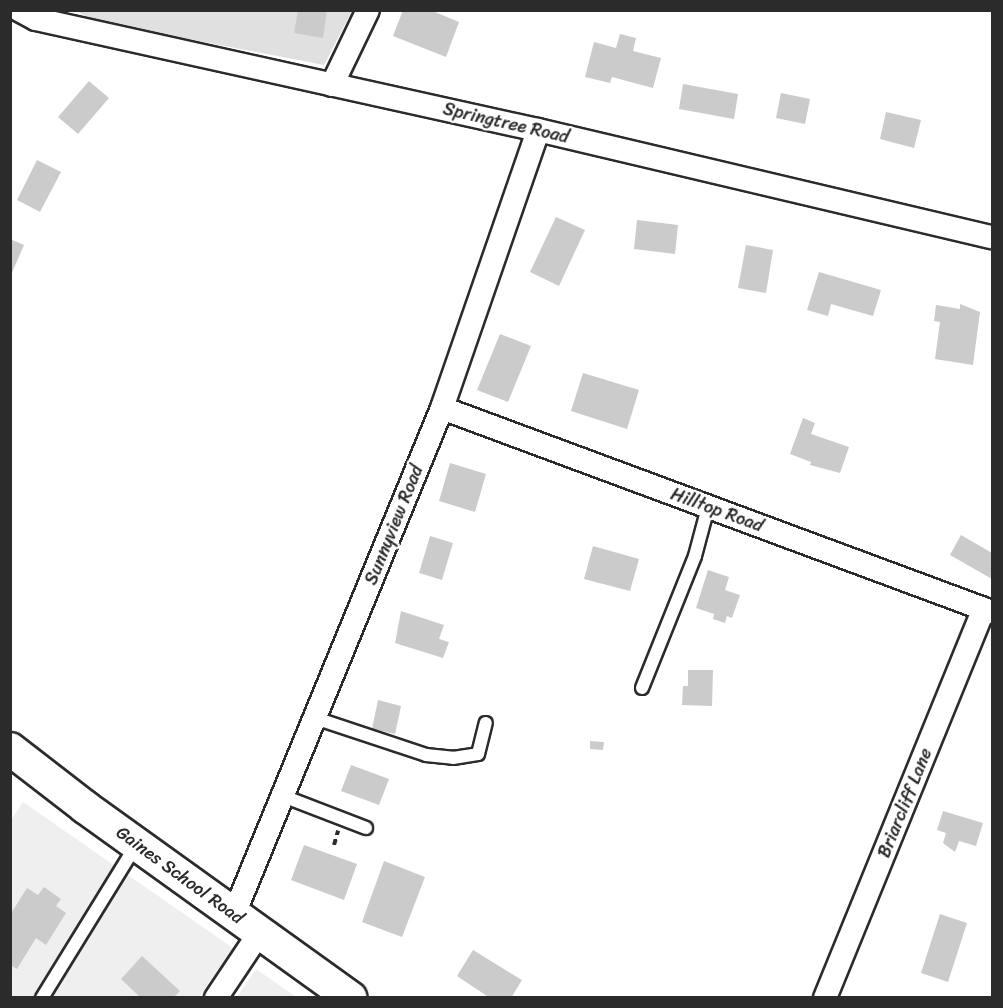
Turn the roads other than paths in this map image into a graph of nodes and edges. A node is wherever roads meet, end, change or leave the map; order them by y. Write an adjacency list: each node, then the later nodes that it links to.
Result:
1 (19, 10): 3 (street, Springtree Road)
2 (368, 10): 3 (street)
3 (332, 85): 4 (street, Springtree Road)
4 (537, 130): 5 (street, Springtree Road); 6 (street, Sunnyview Road)
5 (993, 237)
6 (442, 408): 7 (street, Hilltop Road); 10 (street, Sunnyview Road)
7 (708, 507): 8 (street, Hilltop Road); 9 (lane)
8 (988, 610): 21 (street, Briarcliff Lane)
9 (642, 688)
10 (315, 718): 11 (lane); 13 (street, Sunnyview Road)
11 (486, 723)
12 (13, 756): 15 (main road, Gaines School Road)
13 (283, 796): 14 (lane); 16 (street, Sunnyview Road)
14 (366, 828)
15 (136, 844): 16 (main road, Gaines School Road); 18 (lane)
16 (234, 914): 17 (main road, Gaines School Road)
17 (260, 932): 19 (street); 20 (main road, Gaines School Road)
18 (42, 998)
19 (216, 998)
20 (351, 998)
21 (825, 998)

